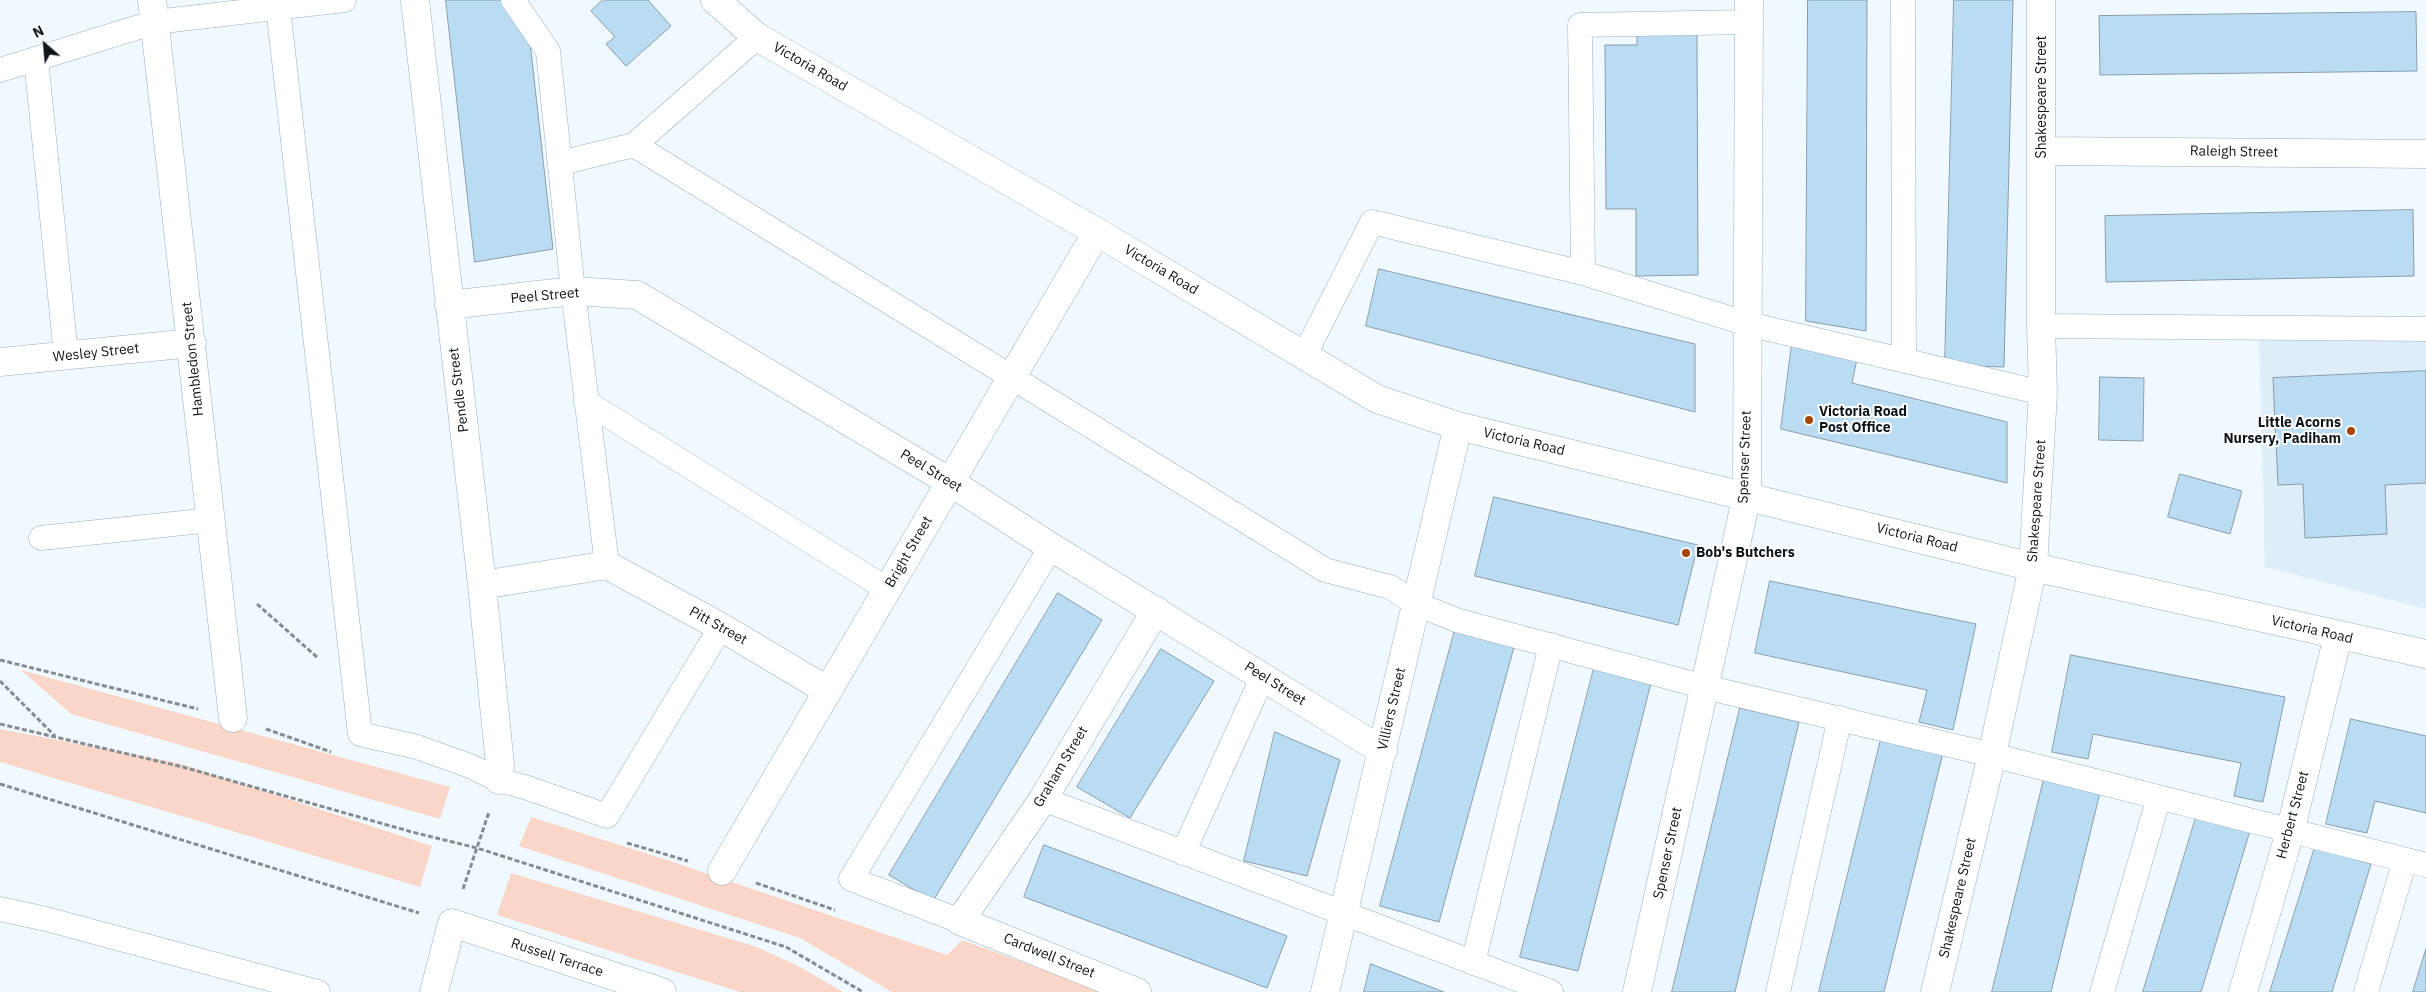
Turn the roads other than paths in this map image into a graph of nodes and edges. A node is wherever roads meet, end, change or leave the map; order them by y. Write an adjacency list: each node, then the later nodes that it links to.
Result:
1 (344, 0): 7 (lane)
2 (415, 0): 20 (street, Pendle Street)
3 (513, 0): 16 (lane)
4 (715, 0): 10 (street, Victoria Road)
5 (1903, 0): 27 (lane)
6 (2041, 0): 14 (street, Shakespeare Street)
7 (278, 7): 8 (lane); 55 (lane)
8 (154, 11): 11 (lane); 24 (street, Hambledon Street)
9 (1749, 11): 18 (lane); 21 (street, Spenser Street)
10 (758, 37): 13 (lane); 17 (street, Victoria Road)
11 (36, 59): 12 (lane); 25 (lane)
12 (0, 70)
13 (634, 145): 16 (lane); 29 (lane)
14 (2042, 151): 15 (street, Raleigh Street); 22 (street, Shakespeare Street)
15 (2426, 154)
16 (560, 164): 19 (lane)
17 (1097, 232): 26 (street, Victoria Road); 29 (street, Bright Street)
18 (1583, 273): 21 (lane); 26 (lane)
19 (573, 291): 20 (street, Peel Street); 31 (lane); 33 (street, Peel Street)
20 (449, 305): 40 (street, Pendle Street)
21 (1748, 324): 27 (lane); 34 (street, Spenser Street)
22 (2041, 326): 23 (lane); 30 (street, Shakespeare Street)
23 (2426, 329)
24 (192, 343): 25 (street, Wesley Street); 35 (street, Hambledon Street)
25 (66, 356): 28 (street, Wesley Street)
26 (1304, 356): 32 (street, Victoria Road)
27 (1904, 360): 30 (lane)
28 (0, 362)
29 (1012, 377): 33 (street, Bright Street); 42 (lane)
30 (2043, 393): 39 (street, Shakespeare Street)
31 (586, 402): 38 (lane); 41 (lane)
32 (1458, 426): 34 (street, Victoria Road); 42 (street, Villiers Street)
33 (950, 482): 37 (street, Peel Street); 41 (street, Bright Street)
34 (1746, 495): 39 (street, Victoria Road); 49 (street, Spenser Street)
35 (211, 520): 36 (lane); 51 (street, Hambledon Street)
36 (41, 538)
37 (1051, 547): 43 (street, Peel Street); 64 (lane)
38 (607, 565): 40 (street); 44 (street, Pitt Street)
39 (2033, 567): 45 (street, Victoria Road); 54 (street, Shakespeare Street)
40 (482, 585): 55 (street, Pendle Street)
41 (887, 590): 50 (street, Bright Street)
42 (1417, 604): 46 (lane); 53 (street, Villiers Street)
43 (1156, 610): 48 (street, Peel Street); 57 (street, Graham Street)
44 (721, 628): 50 (street, Pitt Street); 55 (lane)
45 (2338, 636): 47 (street, Victoria Road); 58 (street, Herbert Street)
46 (1551, 645): 49 (lane); 65 (lane)
47 (2426, 654)
48 (1263, 676): 53 (street, Peel Street); 59 (lane)
49 (1704, 687): 52 (lane); 72 (street, Spenser Street)
50 (828, 691): 61 (street, Bright Street)
51 (232, 718)
52 (1840, 718): 54 (lane); 73 (lane)
53 (1383, 751): 63 (street, Villiers Street)
54 (1992, 755): 56 (lane); 74 (street, Shakespeare Street)
55 (499, 780)
56 (2159, 797): 58 (lane); 75 (lane)
57 (1043, 799): 59 (lane); 64 (street, Graham Street)
58 (2290, 832): 60 (lane); 76 (street, Herbert Street)
59 (1183, 853): 63 (lane)
60 (2415, 862): 77 (lane)
61 (722, 871)
62 (0, 909): 66 (lane)
63 (1344, 915): 65 (lane); 70 (street, Villiers Street)
64 (960, 921): 69 (street, Cardwell Street)
65 (1473, 963): 71 (lane)
66 (318, 992)
67 (434, 992): 68 (street, Russell Terrace)
68 (662, 992)
69 (1137, 992)
70 (1325, 992)
71 (1551, 992)
72 (1638, 992)
73 (1778, 992)
74 (1936, 992)
75 (2102, 992)
76 (2243, 992)
77 (2366, 992)

